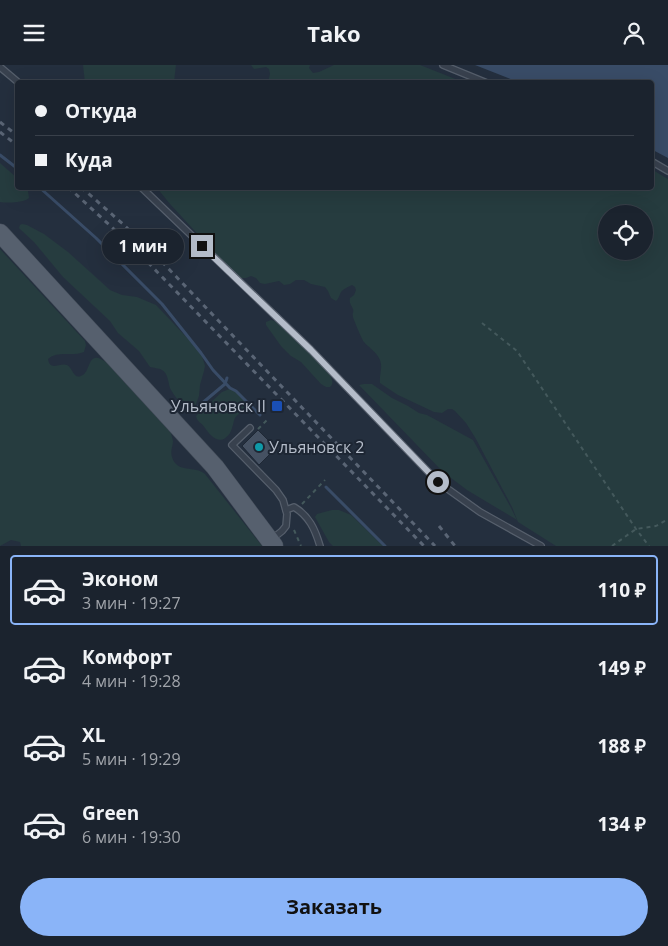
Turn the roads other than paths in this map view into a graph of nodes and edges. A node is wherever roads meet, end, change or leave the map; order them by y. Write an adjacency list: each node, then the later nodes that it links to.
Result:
1 (443, 65): 4 (lane)
2 (0, 67): 3 (lane)
3 (15, 80)
4 (480, 80)
5 (654, 163): 6 (lane)
6 (668, 171)
7 (144, 190): 13 (lane)
8 (0, 233): 11 (main road)
9 (250, 428): 10 (lane)
10 (286, 509): 11 (lane); 12 (lane)
11 (272, 543)
12 (320, 546)
13 (541, 546)

